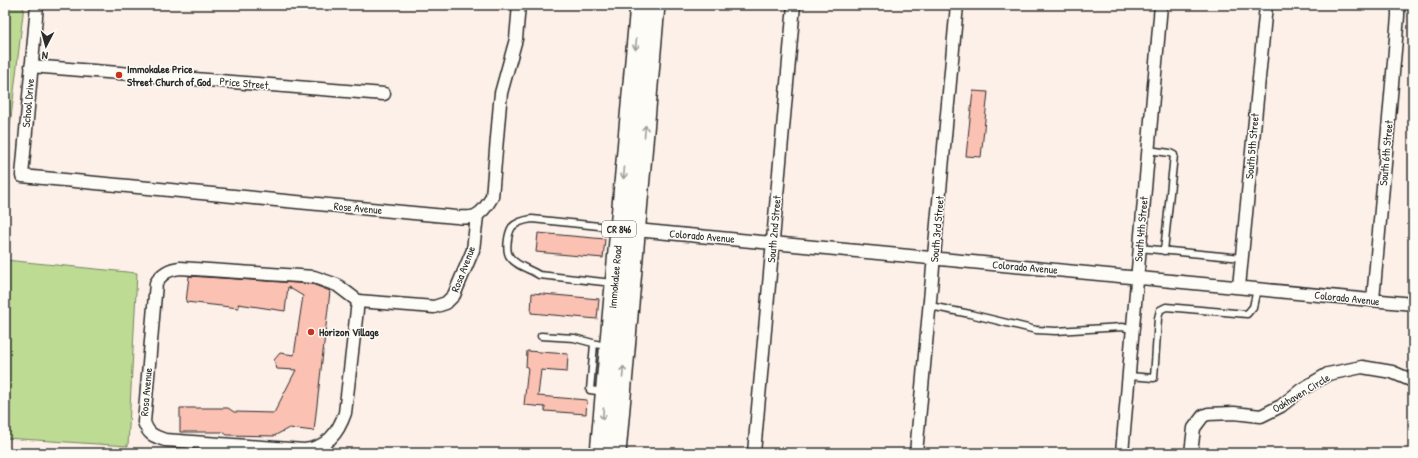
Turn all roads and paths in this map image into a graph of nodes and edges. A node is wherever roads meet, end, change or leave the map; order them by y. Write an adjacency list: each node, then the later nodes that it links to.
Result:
1 (37, 5): 10 (street, School Drive)
2 (519, 5): 14 (street)
3 (640, 5): 15 (main road, Immokalee Road / CR 846, one-way to 15)
4 (655, 5): 15 (main road, Immokalee Road / CR 846, one-way to 4)
5 (794, 5): 16 (street, South 2nd Street)
6 (957, 5): 20 (street, South 3rd Street)
7 (1161, 5): 12 (street, South 4th Street)
8 (1266, 5): 19 (street, South 5th Street)
9 (1398, 5): 25 (street, South 6th Street)
10 (31, 66): 11 (street, Price Street); 13 (street, School Drive)
11 (384, 94)
12 (1148, 150): 17 (street, South 4th Street); 18 (lane)
13 (22, 176): 14 (street, Rose Avenue)
14 (477, 216): 26 (street, Rosa Avenue)
15 (628, 229): 16 (street, Colorado Avenue); 22 (main road, Immokalee Road / CR 846); 22 (lane); 35 (main road, Immokalee Road / CR 846, one-way to 15)
16 (773, 243): 20 (street, Colorado Avenue); 36 (street, South 2nd Street)
17 (1139, 248): 18 (lane); 21 (street, South 4th Street)
18 (1164, 251): 19 (lane)
19 (1242, 258): 23 (street, South 5th Street)
20 (934, 259): 21 (street, Colorado Avenue); 28 (street, South 3rd Street)
21 (1137, 278): 23 (street, Colorado Avenue); 29 (street, South 4th Street)
22 (615, 283): 31 (main road, Immokalee Road / CR 846)
23 (1239, 287): 24 (street, Colorado Avenue)
24 (1257, 289): 25 (street, Colorado Avenue); 32 (lane)
25 (1373, 300): 27 (street, Colorado Avenue)
26 (358, 301): 26 (street, Rosa Avenue)
27 (1413, 304)
28 (930, 306): 29 (lane); 37 (street, South 3rd Street)
29 (1132, 328): 32 (street, South 4th Street)
30 (541, 336): 31 (lane)
31 (602, 346): 34 (main road, Immokalee Road / CR 846, one-way to 34)
32 (1128, 376): 38 (street, South 4th Street)
33 (1413, 381): 39 (street, Oakhaven Circle)
34 (600, 453)
35 (616, 453)
36 (754, 453)
37 (916, 453)
38 (1122, 453)
39 (1191, 453)

